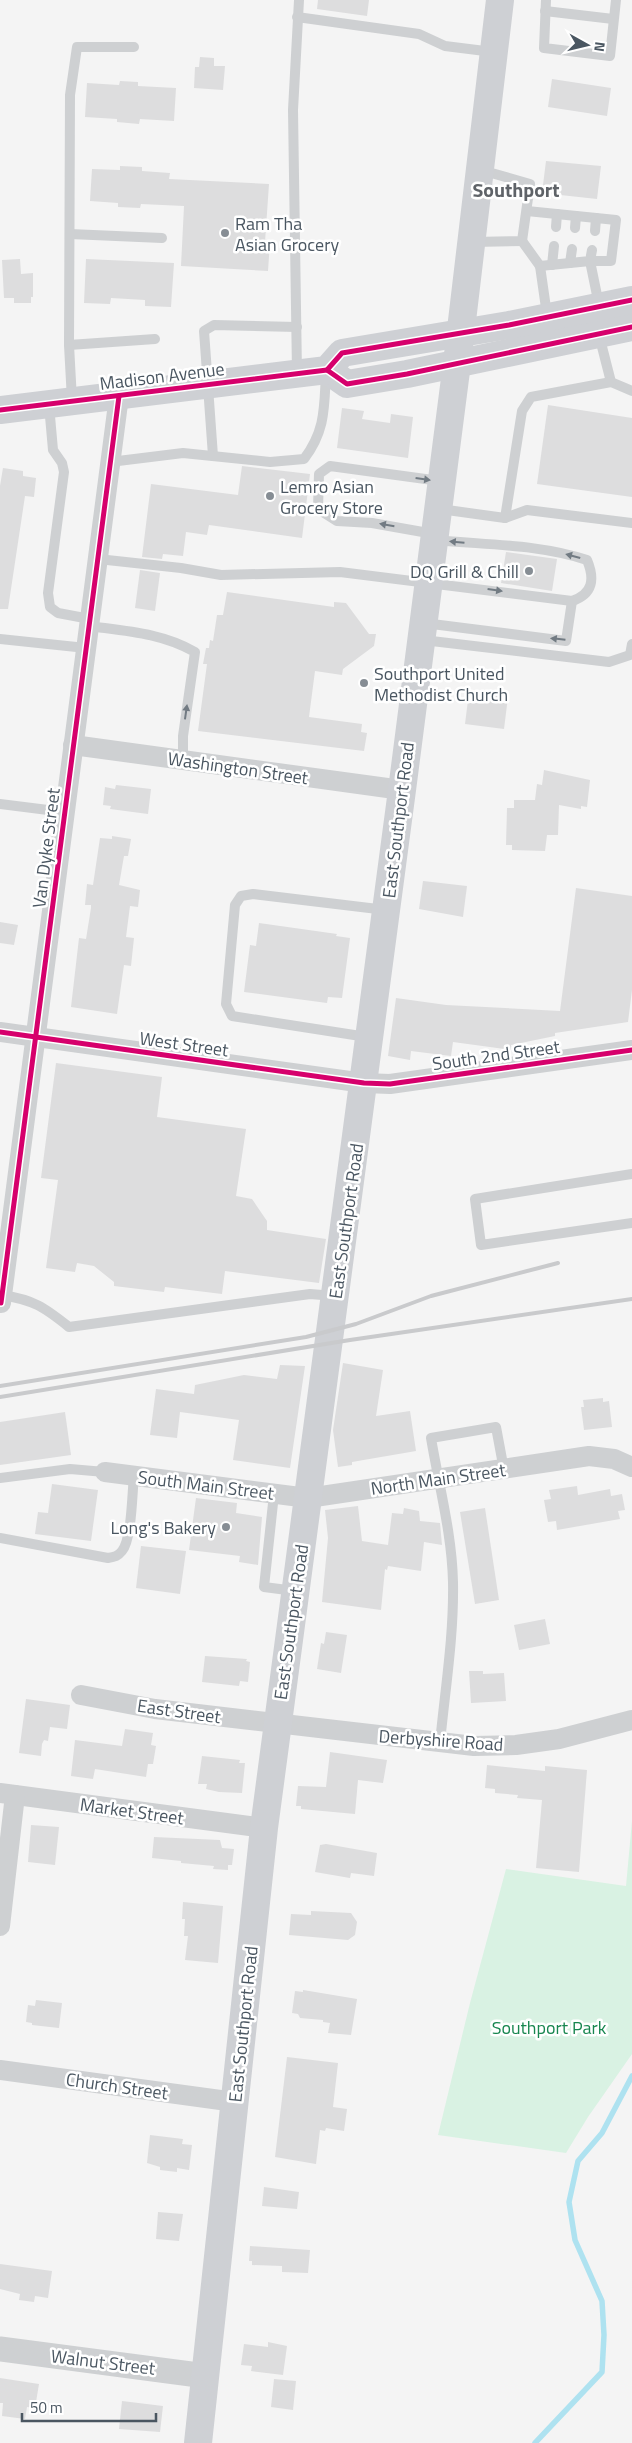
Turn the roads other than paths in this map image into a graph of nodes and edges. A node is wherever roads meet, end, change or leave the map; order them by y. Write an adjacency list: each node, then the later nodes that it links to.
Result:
1 (299, 0): 6 (lane)
2 (500, 0): 9 (main road, East Southport Road)
3 (546, 0): 5 (lane)
4 (616, 0): 7 (lane)
5 (545, 11): 7 (lane); 7 (lane)
6 (297, 17): 9 (lane); 31 (lane)
7 (612, 19)
8 (134, 47): 18 (lane)
9 (494, 52): 10 (main road, East Southport Road)
10 (480, 170): 11 (lane); 21 (main road, East Southport Road)
11 (527, 211): 12 (lane); 20 (lane)
12 (557, 214): 13 (lane); 15 (lane)
13 (576, 216): 14 (lane); 16 (lane)
14 (596, 218): 17 (lane); 25 (lane)
15 (556, 227)
16 (575, 228)
17 (594, 231)
18 (70, 234): 19 (lane); 36 (lane)
19 (162, 238)
20 (522, 241): 21 (lane); 28 (lane)
21 (472, 242): 33 (main road, East Southport Road)
22 (554, 246): 27 (lane)
23 (572, 249): 26 (lane)
24 (592, 250): 25 (lane)
25 (590, 262): 26 (lane); 29 (lane)
26 (570, 263): 27 (lane)
27 (552, 265): 28 (lane)
28 (540, 266): 30 (lane)
29 (618, 303): 30 (main road)
30 (547, 316): 33 (main road)
31 (297, 327): 39 (lane); 41 (lane)
32 (630, 328): 34 (main road)
33 (461, 332): 37 (main road, East Southport Road); 38 (main road)
34 (599, 334): 37 (main road); 40 (lane)
35 (155, 338): 36 (lane)
36 (69, 345): 44 (lane)
37 (457, 363): 38 (main road); 48 (main road, East Southport Road)
38 (326, 370): 39 (main road, Madison Avenue); 46 (lane)
39 (297, 373): 41 (main road, Madison Avenue)
40 (611, 382): 42 (lane); 49 (lane)
41 (206, 385): 43 (main road, Madison Avenue); 46 (lane)
42 (632, 392)
43 (119, 396): 44 (main road, Madison Avenue); 47 (street, Van Dyke Street)
44 (61, 403): 45 (main road, Madison Avenue); 55 (lane)
45 (0, 410)
46 (213, 456): 47 (lane)
47 (110, 462): 52 (street, Van Dyke Street)
48 (442, 482): 51 (main road, East Southport Road); 51 (lane, one-way to 48)
49 (505, 518): 50 (lane); 51 (lane)
50 (632, 523)
51 (436, 528): 53 (main road, East Southport Road); 54 (lane, one-way to 51)
52 (98, 559): 53 (lane); 55 (street, Van Dyke Street)
53 (429, 582): 54 (lane, one-way to 54); 56 (main road, East Southport Road)
54 (572, 601): 56 (lane, one-way to 56)
55 (89, 622): 59 (street, Van Dyke Street); 61 (lane, one-way to 55)
56 (423, 632): 58 (lane); 62 (main road, East Southport Road)
57 (0, 639): 59 (lane)
58 (632, 644)
59 (86, 648): 60 (street, Van Dyke Street)
60 (73, 746): 61 (street, Washington Street); 64 (street, Van Dyke Street)
61 (183, 760): 62 (street, Washington Street)
62 (402, 790): 65 (main road, East Southport Road)
63 (0, 804): 64 (lane)
64 (64, 812): 67 (street, Van Dyke Street)
65 (387, 911): 68 (main road, East Southport Road); 68 (lane)
66 (0, 1032): 67 (street, West Street)
67 (36, 1037): 70 (street, West Street); 74 (street, Van Dyke Street)
68 (370, 1037): 70 (main road, East Southport Road)
69 (632, 1050): 70 (street, South 2nd Street)
70 (364, 1083): 73 (main road, East Southport Road)
71 (632, 1174): 72 (lane)
72 (632, 1223)
73 (336, 1296): 74 (lane); 82 (main road, East Southport Road)
74 (1, 1302)
75 (632, 1467): 76 (street, North Main Street)
76 (504, 1470): 80 (street, North Main Street); 80 (lane)
77 (104, 1472): 78 (street, South Main Street); 79 (lane)
78 (134, 1476): 81 (street, South Main Street); 83 (lane)
79 (0, 1478)
80 (438, 1479): 82 (street, North Main Street); 88 (lane)
81 (274, 1494): 82 (street, South Main Street); 84 (lane)
82 (308, 1498): 84 (main road, East Southport Road)
83 (0, 1538)
84 (296, 1591): 87 (main road, East Southport Road)
85 (81, 1695): 87 (street, East Street)
86 (632, 1720): 88 (street, Derbyshire Road)
87 (278, 1724): 88 (street, Derbyshire Road); 90 (main road, East Southport Road)
88 (440, 1743)
89 (8, 1794): 90 (street, Market Street); 91 (street)
90 (264, 1828): 93 (main road, East Southport Road)
91 (0, 1926)
92 (0, 2070): 93 (street, Church Street)
93 (235, 2102): 95 (main road, East Southport Road)
94 (0, 2349): 95 (street, Walnut Street)
95 (206, 2376): 96 (main road, East Southport Road)
96 (198, 2443)

